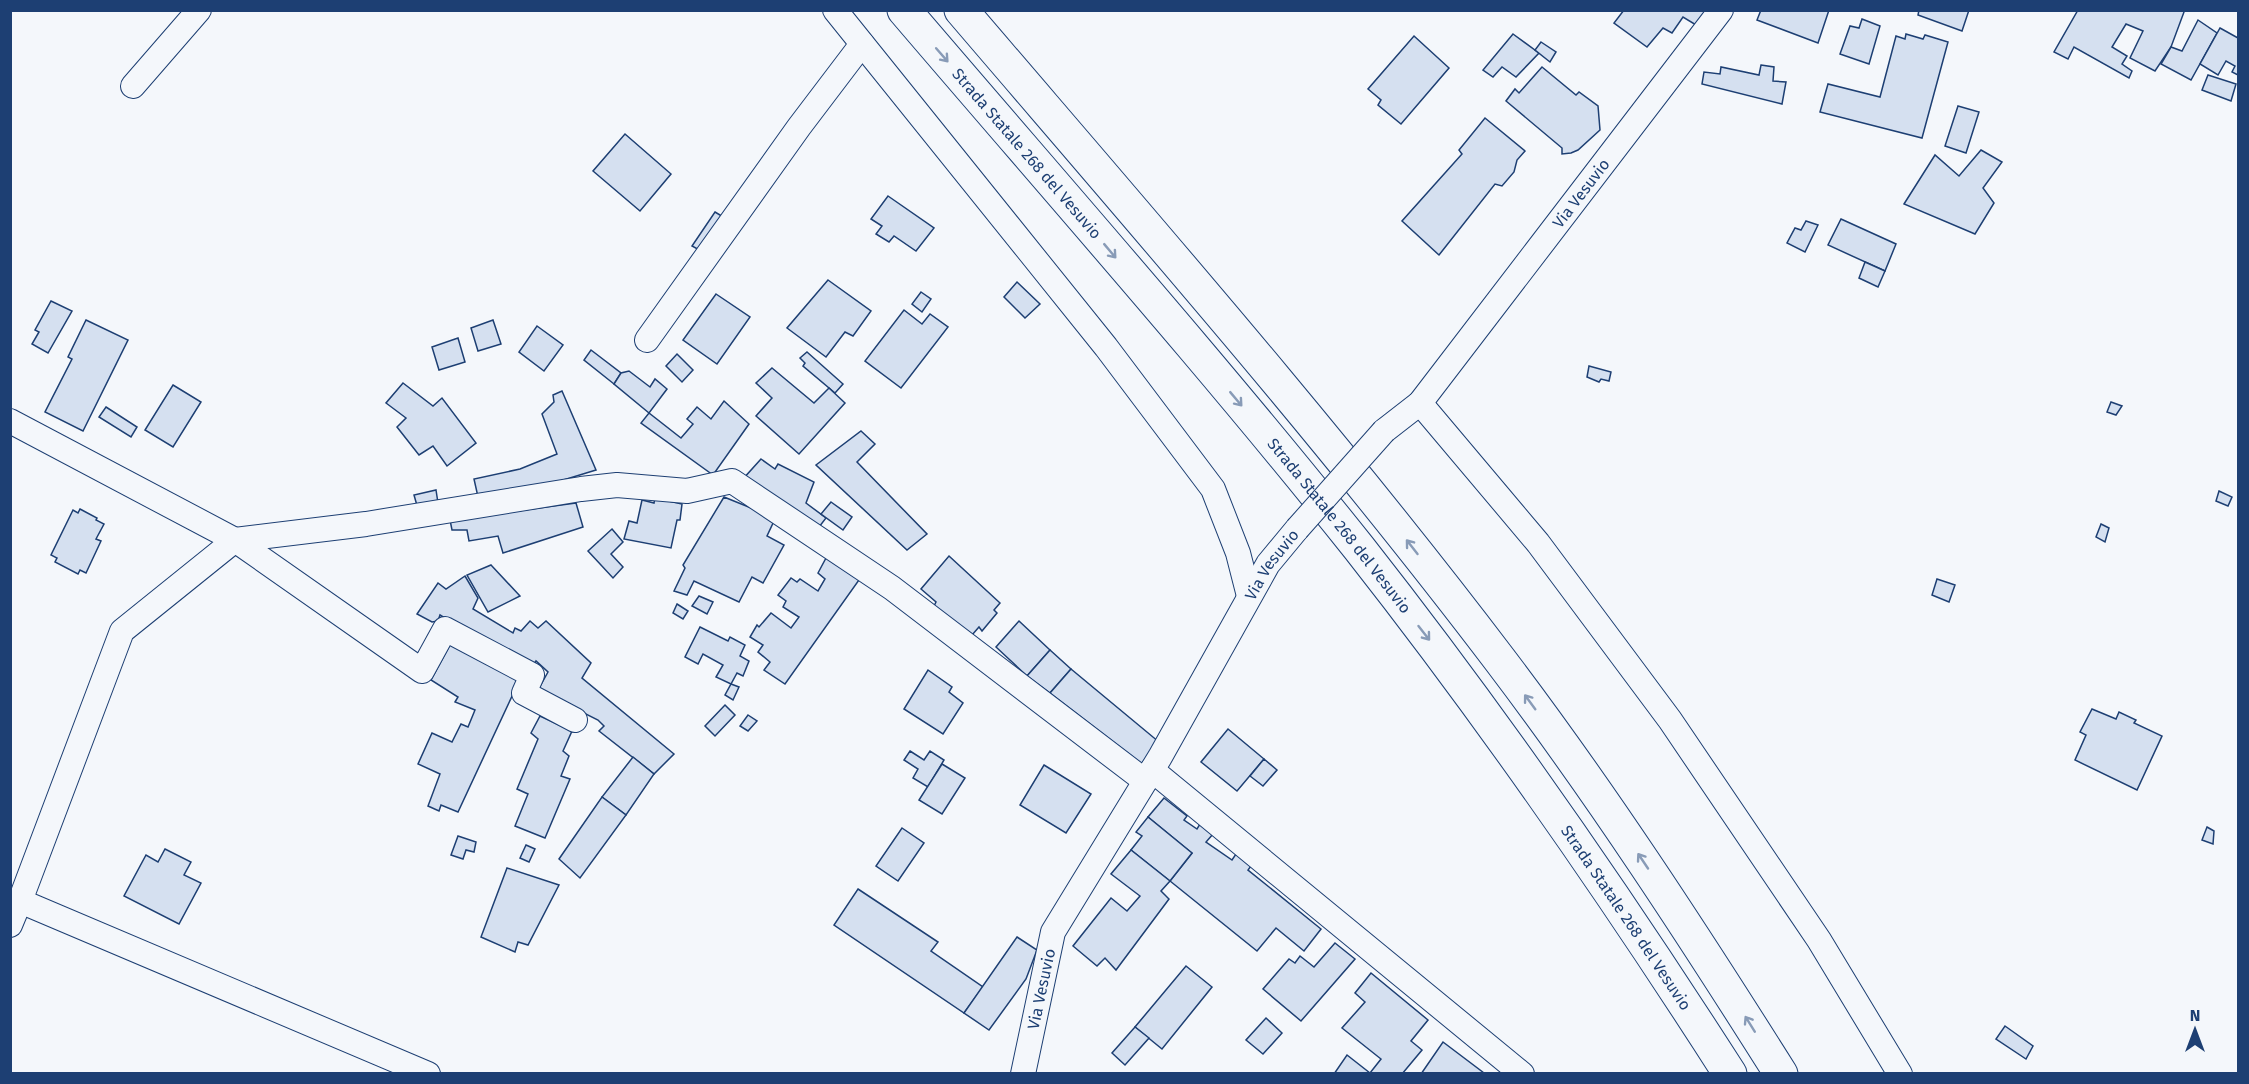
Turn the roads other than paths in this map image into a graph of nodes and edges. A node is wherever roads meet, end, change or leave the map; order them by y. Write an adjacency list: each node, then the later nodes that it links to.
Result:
1 (199, 10): 7 (street)
2 (835, 10): 6 (street)
3 (904, 10): 20 (highway, Strada Statale 268 del Vesuvio, one-way to 20)
4 (961, 10): 21 (highway, one-way to 4)
5 (1721, 10): 9 (street, Via Vesuvio)
6 (862, 44): 8 (street); 12 (street)
7 (133, 86)
8 (647, 340)
9 (1420, 404): 12 (street, Via Vesuvio, bridge); 22 (street)
10 (10, 421): 11 (street)
11 (235, 540): 13 (street); 14 (street); 15 (street)
12 (1249, 596): 14 (street, Via Vesuvio)
13 (575, 720)
14 (1149, 775): 18 (street, Via Vesuvio); 19 (street)
15 (20, 901): 16 (street); 17 (street)
16 (10, 925)
17 (428, 1074)
18 (1023, 1074)
19 (1522, 1074)
20 (1730, 1074)
21 (1781, 1074)
22 (1900, 1074)

